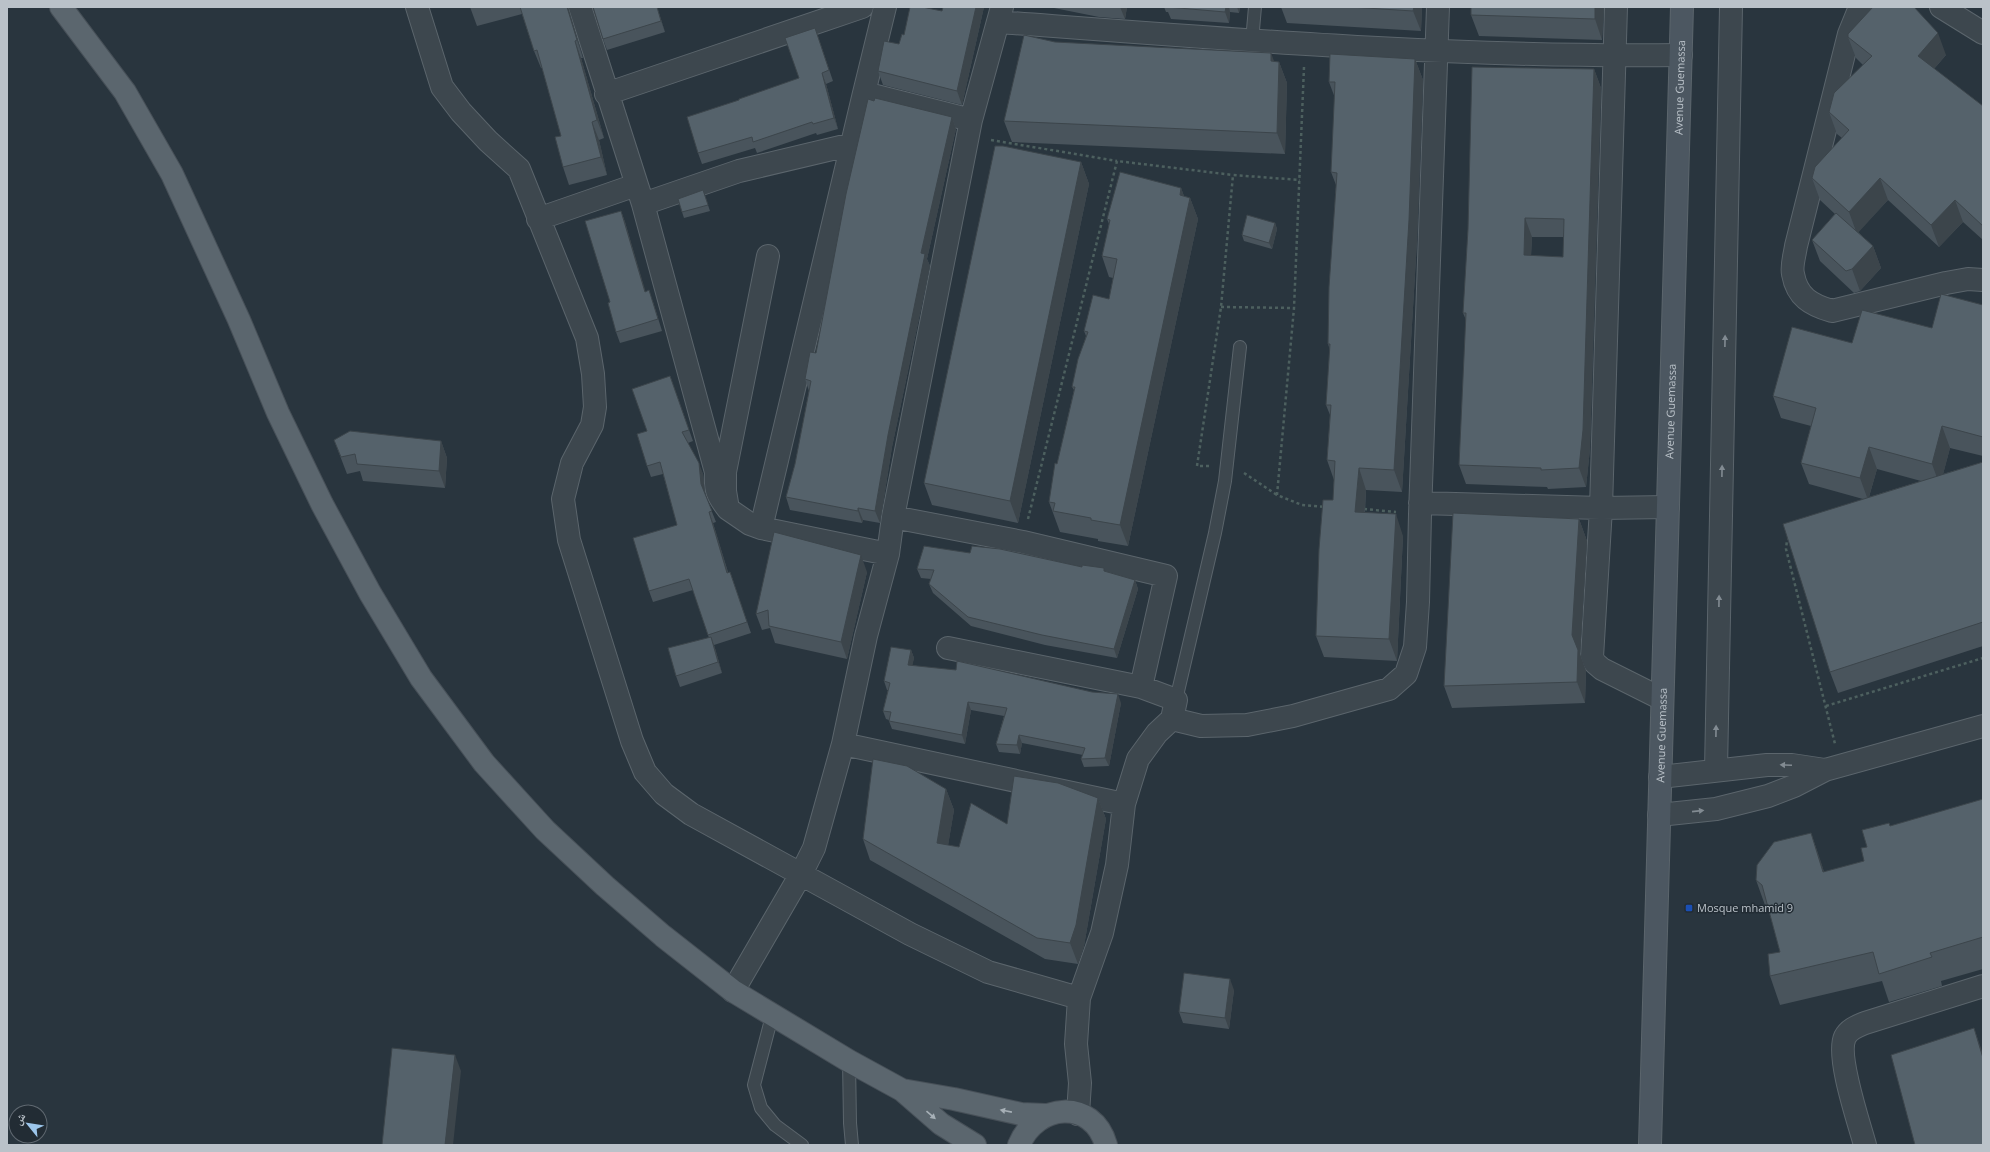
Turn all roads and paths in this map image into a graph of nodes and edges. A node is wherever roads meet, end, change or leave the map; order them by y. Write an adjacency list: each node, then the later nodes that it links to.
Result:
1 (62, 7): 62 (main road)
2 (417, 7): 28 (street)
3 (580, 7): 21 (street)
4 (862, 7): 21 (street)
5 (885, 7): 20 (street)
6 (1255, 7): 15 (lane)
7 (1438, 7): 17 (street)
8 (1616, 7): 19 (street)
9 (1682, 7): 18 (main road, Avenue Guemassa)
10 (1732, 7): 56 (street, one-way to 10)
11 (1860, 7): 30 (street)
12 (1941, 7): 14 (street)
13 (1000, 15): 15 (street); 22 (street)
14 (1983, 34)
15 (1252, 41): 16 (street)
16 (1305, 44): 17 (street); 26 (path)
17 (1436, 50): 19 (street); 38 (street)
18 (1681, 54): 19 (street); 37 (main road, Avenue Guemassa)
19 (1614, 56): 39 (street)
20 (864, 93): 22 (street); 23 (street)
21 (606, 94): 27 (street)
22 (970, 128): 24 (path); 42 (street)
23 (853, 144): 27 (street); 43 (street)
24 (1117, 161): 25 (path); 45 (path)
25 (1233, 175): 26 (path); 31 (path)
26 (1300, 180): 32 (path)
27 (640, 194): 28 (street); 40 (street)
28 (538, 219): 60 (street)
29 (768, 256): 40 (street)
30 (1983, 280)
31 (1221, 307): 32 (path); 34 (path)
32 (1294, 308): 35 (path)
33 (1240, 347): 34 (lane)
34 (1227, 467): 35 (path); 52 (lane)
35 (1277, 495): 36 (path)
36 (1326, 507)
37 (1668, 507): 39 (street); 50 (main road, Avenue Guemassa)
38 (1420, 508): 39 (street); 41 (path); 52 (street)
39 (1600, 508): 50 (street)
40 (728, 509): 43 (street)
41 (1357, 509)
42 (893, 516): 45 (street); 46 (street)
43 (761, 528): 46 (street)
44 (1792, 537): 51 (path)
45 (1023, 542): 49 (street)
46 (888, 554): 54 (street)
47 (948, 648): 49 (street)
48 (1983, 658): 51 (path)
49 (1141, 687): 52 (street)
50 (1662, 699): 57 (main road, Avenue Guemassa)
51 (1826, 706): 55 (path)
52 (1174, 709): 58 (street)
53 (1983, 726): 55 (street)
54 (843, 744): 58 (street); 60 (street)
55 (1833, 768): 56 (street, one-way to 56); 59 (street, one-way to 55)
56 (1716, 770): 57 (street)
57 (1660, 777): 59 (main road, Avenue Guemassa)
58 (1124, 804): 63 (street)
59 (1659, 815): 74 (main road, Avenue Guemassa)
60 (801, 874): 62 (street); 63 (street)
61 (1983, 986): 75 (street)
62 (733, 991): 64 (main road)
63 (1079, 998): 67 (street)
64 (772, 1016): 65 (main road); 70 (lane)
65 (849, 1061): 66 (main road); 71 (lane)
66 (902, 1090): 68 (main road, one-way to 66); 72 (main road, one-way to 72)
67 (1078, 1114): 68 (main road); 69 (main road)
68 (1045, 1116): 73 (main road)
69 (1109, 1142)
70 (802, 1145)
71 (852, 1145)
72 (976, 1145)
73 (1019, 1145)
74 (1650, 1145)
75 (1865, 1145)

